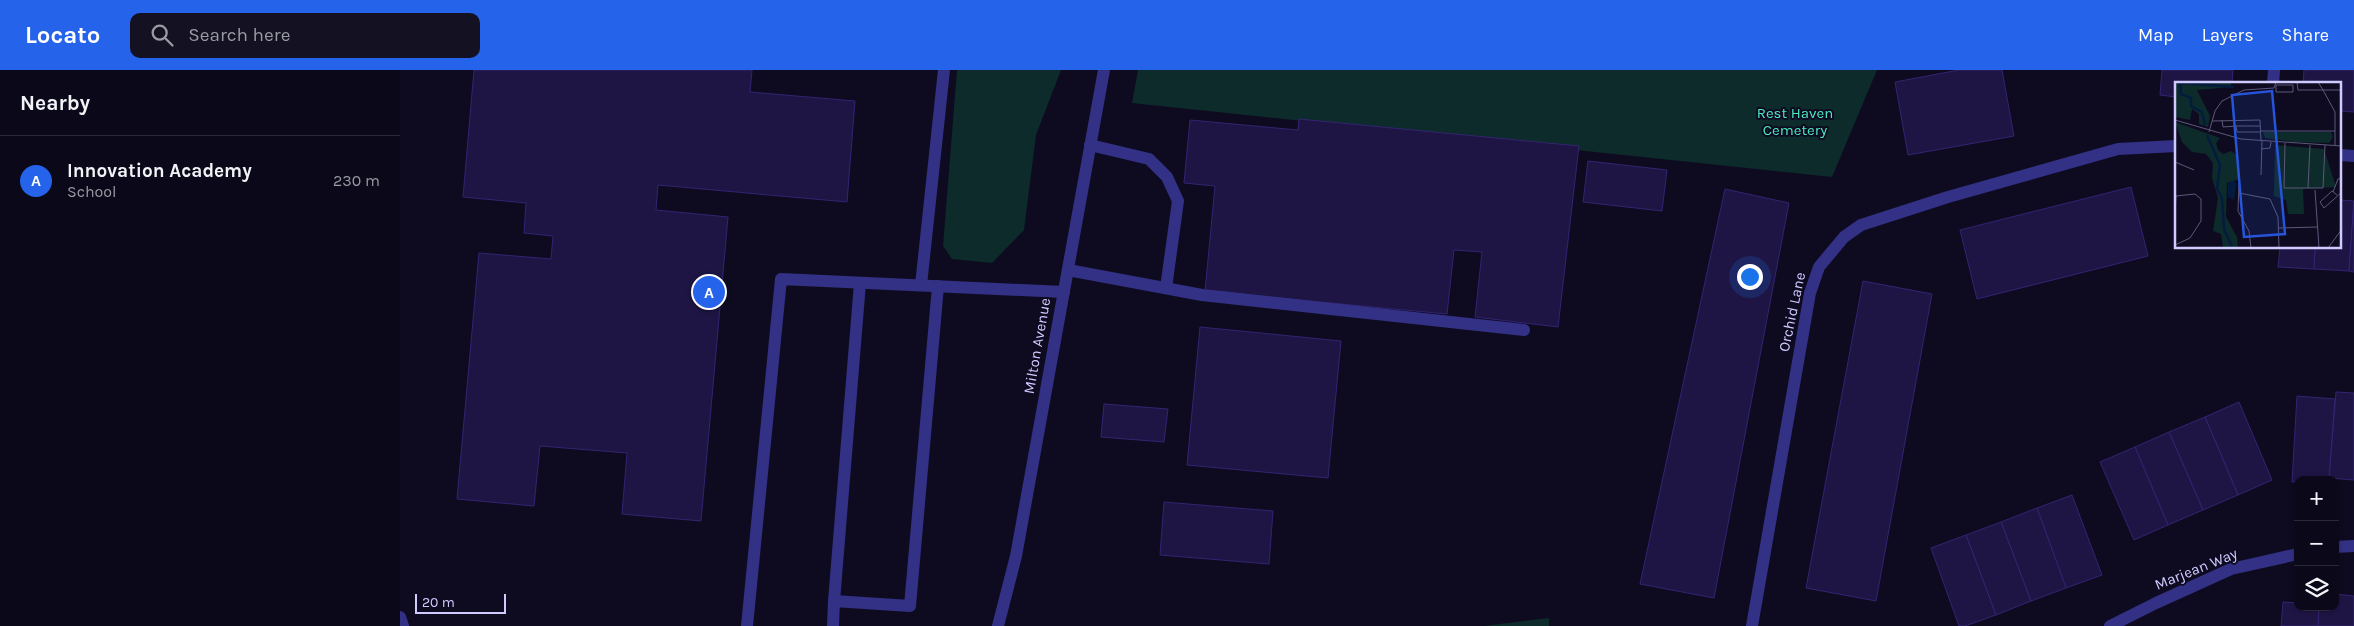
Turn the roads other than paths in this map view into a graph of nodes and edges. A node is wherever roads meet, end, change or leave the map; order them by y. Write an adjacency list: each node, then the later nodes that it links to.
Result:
1 (944, 70): 7 (street)
2 (1104, 70): 3 (street, Milton Avenue)
3 (1090, 145): 5 (street, Milton Avenue); 9 (street)
4 (2175, 146): 21 (street, Orchid Lane)
5 (1068, 270): 9 (street); 10 (street, Milton Avenue)
6 (860, 283): 7 (street); 15 (street); 18 (street)
7 (921, 285): 8 (street)
8 (938, 286): 10 (street); 15 (street)
9 (1166, 288): 11 (street)
10 (1064, 292): 20 (street, Milton Avenue)
11 (1524, 330)
12 (2354, 546): 13 (street)
13 (2339, 547)
14 (2294, 555): 22 (street, Marjean Way)
15 (834, 601): 19 (street)
16 (400, 617): 17 (street)
17 (403, 626)
18 (746, 626)
19 (833, 626)
20 (998, 626)
21 (1752, 626)
22 (2110, 626)

